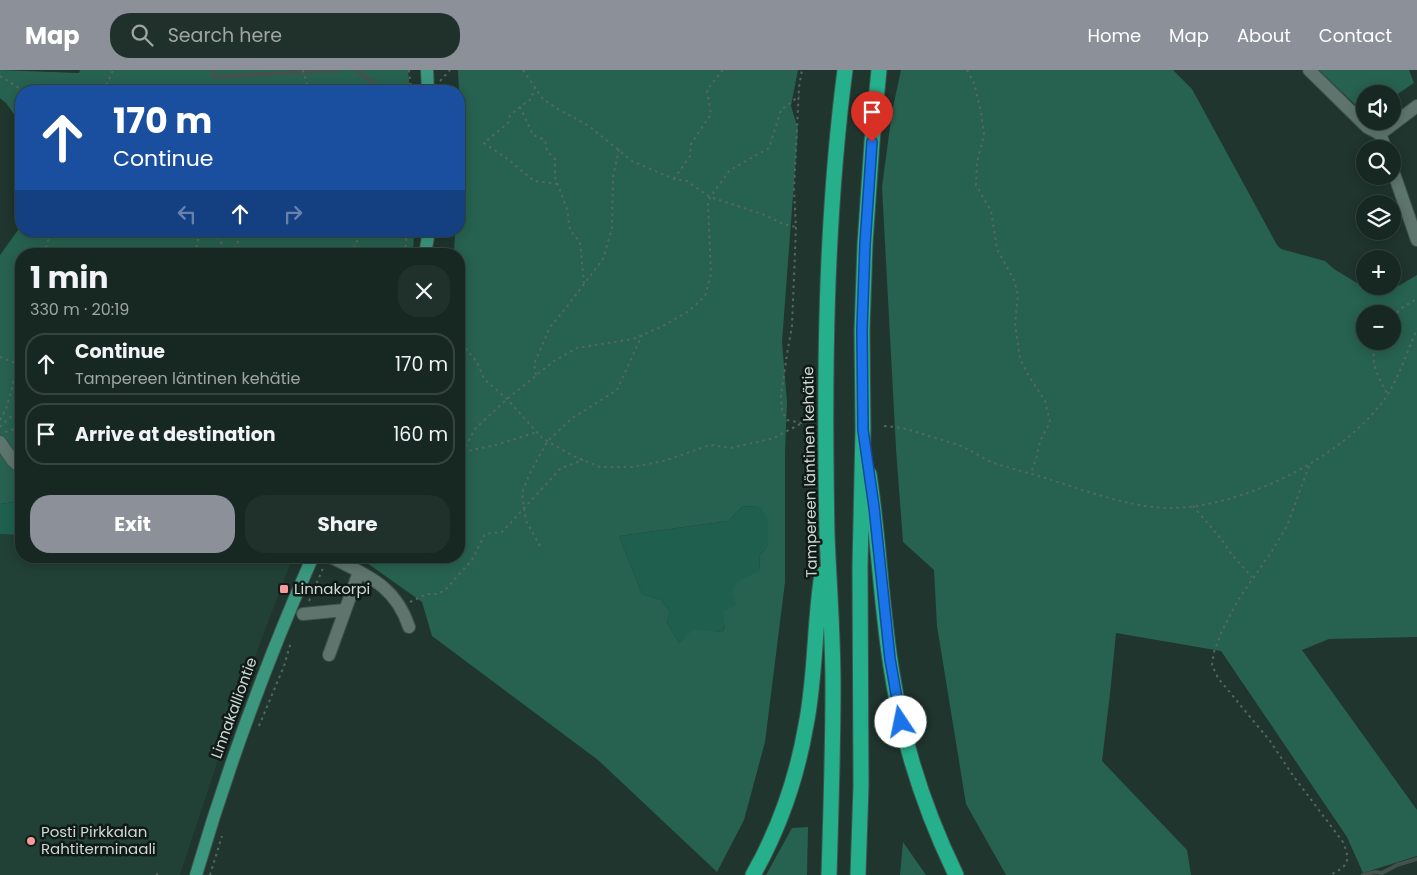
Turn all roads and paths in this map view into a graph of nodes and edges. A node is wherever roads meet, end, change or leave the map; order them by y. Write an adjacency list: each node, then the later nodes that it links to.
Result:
1 (113, 70): 16 (path)
2 (303, 70): 17 (path)
3 (409, 70): 18 (path)
4 (427, 70): 19 (main road)
5 (450, 70): 14 (path)
6 (523, 70): 20 (path)
7 (720, 70): 27 (path)
8 (802, 70): 21 (path)
9 (845, 70): 68 (highway, Tampereen läntinen kehätie)
10 (879, 70): 55 (highway)
11 (967, 70): 65 (path)
12 (1308, 70): 24 (street)
13 (0, 76): 15 (path)
14 (440, 82)
15 (15, 85)
16 (107, 85)
17 (308, 85)
18 (410, 85)
19 (428, 85)
20 (535, 87): 23 (path); 26 (path)
21 (799, 96): 30 (path); 31 (path)
22 (1417, 106): 24 (street)
23 (520, 107): 28 (path); 28 (path)
24 (1380, 134): 25 (street)
25 (1382, 140)
26 (619, 149): 27 (path); 37 (path)
27 (674, 179): 30 (path)
28 (558, 184): 37 (path)
29 (1398, 185): 34 (street)
30 (710, 197): 31 (path); 41 (path)
31 (796, 227): 62 (path)
32 (217, 237): 35 (path)
33 (241, 237): 36 (path)
34 (1417, 240)
35 (226, 248)
36 (234, 248)
37 (584, 283): 46 (path)
38 (1417, 299): 39 (path)
39 (1401, 309)
40 (1417, 330): 48 (path)
41 (642, 335): 46 (path); 59 (path)
42 (465, 349): 49 (path)
43 (1374, 350): 48 (path)
44 (0, 357): 45 (path)
45 (15, 362)
46 (536, 375): 49 (path)
47 (15, 380): 51 (path)
48 (1387, 394): 64 (path)
49 (507, 398): 56 (path); 60 (path)
50 (15, 412): 52 (path)
51 (0, 420)
52 (0, 426)
53 (884, 426): 65 (path)
54 (15, 429): 57 (path)
55 (863, 430): 87 (highway); 88 (highway)
56 (537, 432): 59 (path); 61 (path)
57 (0, 433)
58 (0, 442): 63 (street)
59 (547, 442): 62 (path); 67 (path)
60 (465, 447)
61 (465, 451)
62 (583, 460): 67 (path)
63 (15, 463)
64 (1309, 465): 66 (path); 74 (path)
65 (1030, 473): 66 (path)
66 (1193, 506): 74 (path)
67 (524, 509): 69 (path); 75 (path)
68 (827, 535): 85 (highway); 86 (highway, Tampereen läntinen kehätie)
69 (540, 546)
70 (310, 563): 83 (main road, Linnakalliontie)
71 (326, 563): 77 (path)
72 (342, 563): 73 (street)
73 (359, 572): 75 (street); 76 (street)
74 (1253, 577): 89 (path)
75 (401, 606): 78 (street)
76 (345, 610): 77 (street); 80 (street)
77 (303, 614)
78 (409, 627)
79 (292, 640): 81 (path)
80 (328, 655)
81 (256, 732)
82 (224, 830): 84 (path)
83 (196, 875)
84 (210, 875)
85 (753, 875)
86 (829, 875)
87 (858, 875)
88 (956, 875)
89 (1330, 875)

